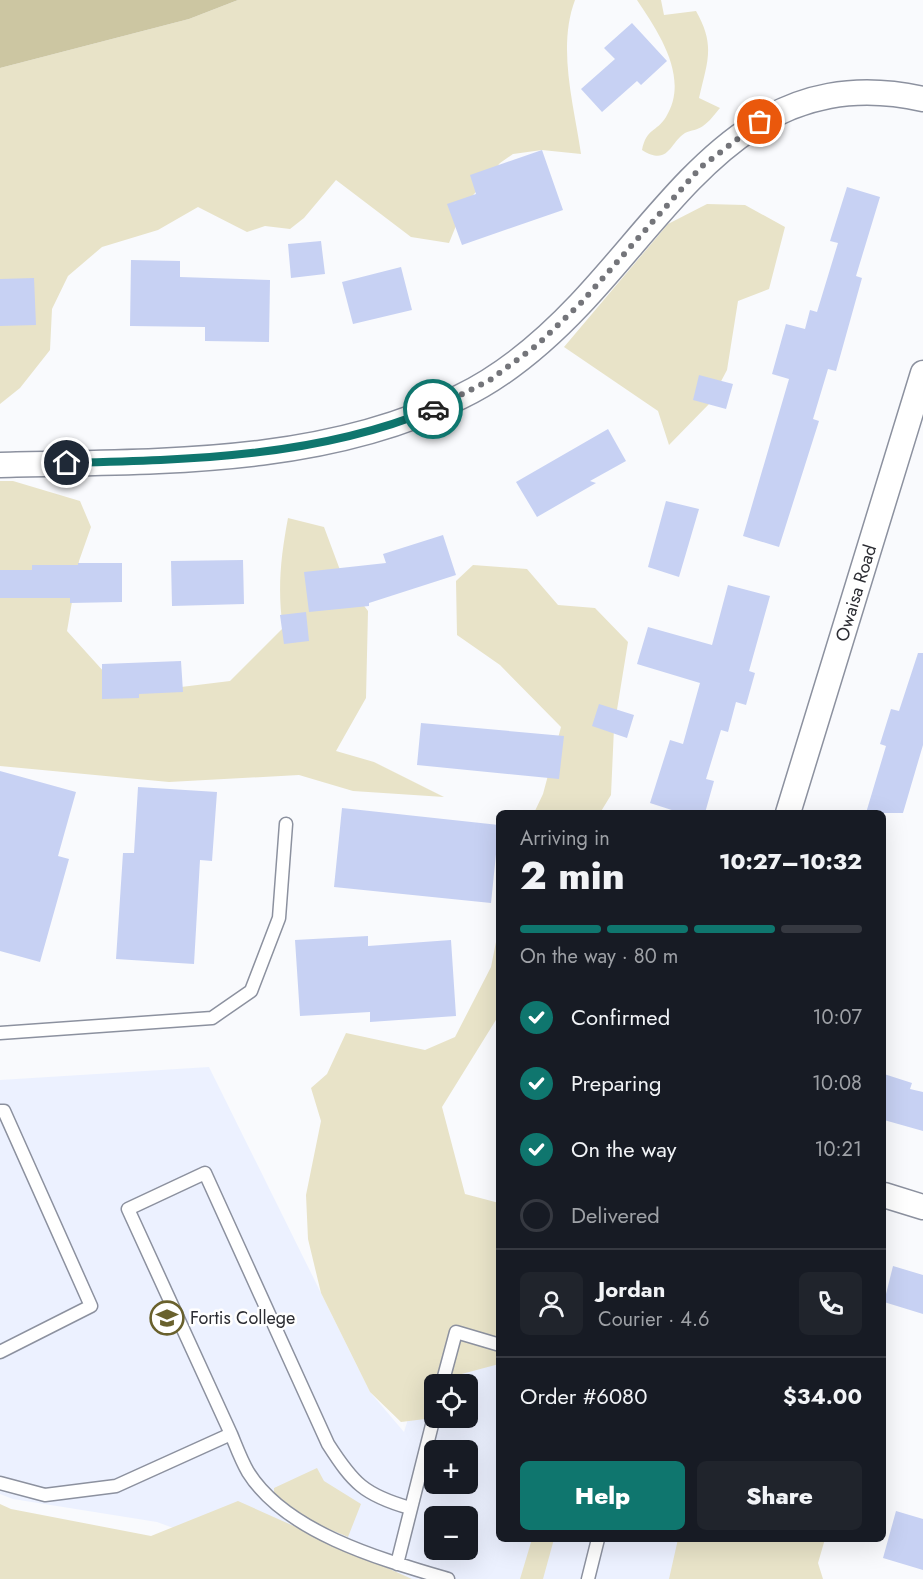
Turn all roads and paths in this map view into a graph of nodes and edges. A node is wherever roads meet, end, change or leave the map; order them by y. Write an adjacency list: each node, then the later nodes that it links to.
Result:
1 (923, 99): 3 (street)
2 (923, 373): 4 (street, Owaisa Road)
3 (0, 465)
4 (789, 810)
5 (286, 824): 6 (lane)
6 (0, 1033)
7 (0, 1111): 11 (lane)
8 (886, 1196): 9 (street)
9 (923, 1207)
10 (496, 1345): 12 (lane)
11 (0, 1352)
12 (445, 1374)
13 (431, 1428): 16 (lane)
14 (231, 1434): 15 (lane); 16 (lane); 18 (lane)
15 (0, 1483)
16 (410, 1509): 18 (lane)
17 (597, 1542): 20 (lane)
18 (397, 1564): 19 (lane)
19 (448, 1579)
20 (588, 1579)

